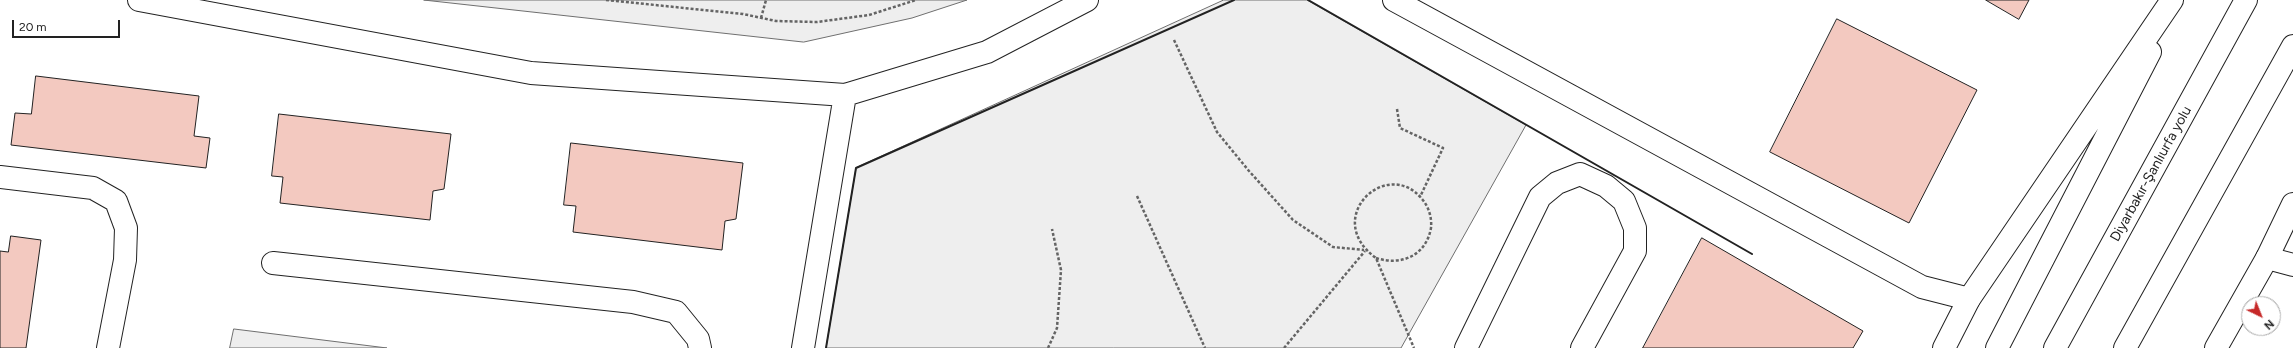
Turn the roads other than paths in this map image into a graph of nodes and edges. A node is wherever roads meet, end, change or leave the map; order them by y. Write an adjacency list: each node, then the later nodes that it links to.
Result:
1 (139, 0): 8 (main road)
2 (1087, 0): 8 (main road)
3 (1394, 0): 14 (main road)
4 (2172, 0): 14 (main road)
5 (2178, 0): 21 (main road)
6 (2246, 0): 22 (main road, Diyarbakır-Şanlıurfa yolu)
7 (2293, 46): 23 (main road)
8 (845, 95): 17 (main road)
9 (0, 177): 15 (main road)
10 (2293, 204): 11 (main road)
11 (2267, 258): 13 (main road); 24 (main road)
12 (273, 263): 16 (main road)
13 (2293, 265)
14 (1968, 299): 20 (main road)
15 (108, 348)
16 (700, 348)
17 (803, 348)
18 (1466, 348): 19 (main road)
19 (1582, 348)
20 (1944, 348)
21 (1997, 348)
22 (2055, 348)
23 (2125, 348)
24 (2216, 348)

